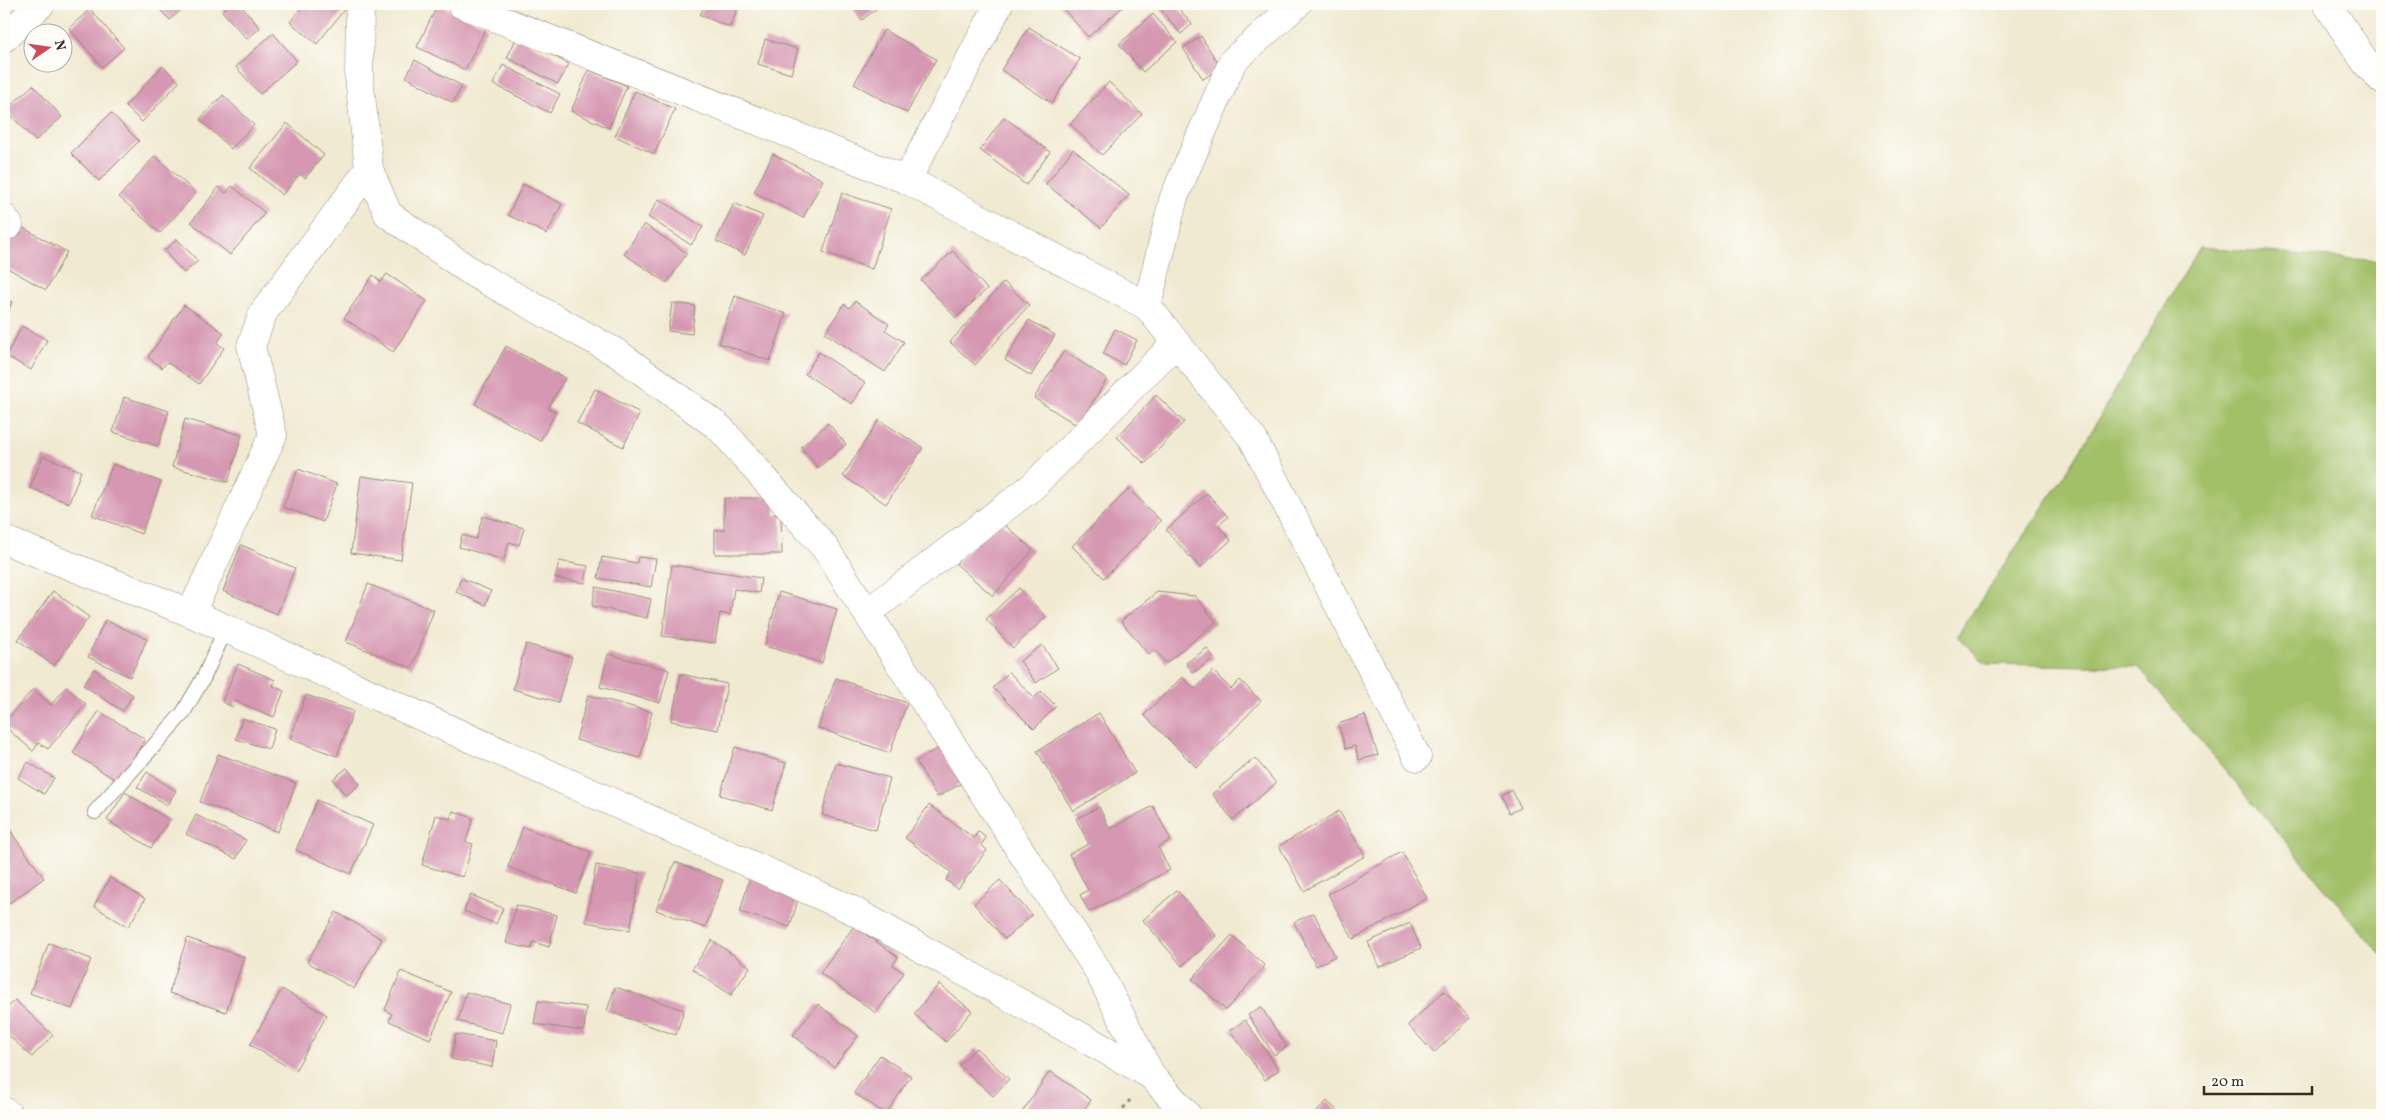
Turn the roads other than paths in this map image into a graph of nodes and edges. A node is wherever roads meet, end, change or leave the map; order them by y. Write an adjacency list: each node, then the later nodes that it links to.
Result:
1 (41, 4): 7 (street)
2 (360, 4): 9 (street)
3 (461, 4): 10 (street)
4 (999, 4): 10 (street)
5 (1297, 4): 11 (street)
6 (2327, 4): 8 (street)
7 (4, 38)
8 (2382, 80)
9 (369, 169): 14 (street); 15 (street)
10 (907, 180): 11 (street)
11 (1146, 306): 12 (street)
12 (1176, 342): 15 (street); 17 (street)
13 (4, 540): 14 (street)
14 (191, 613): 16 (street)
15 (867, 613): 19 (street)
16 (226, 628): 18 (lane); 19 (street)
17 (1417, 757)
18 (95, 812)
19 (1151, 1074): 22 (street)
20 (4, 1111): 21 (street)
21 (9, 1115)
22 (1187, 1115)

